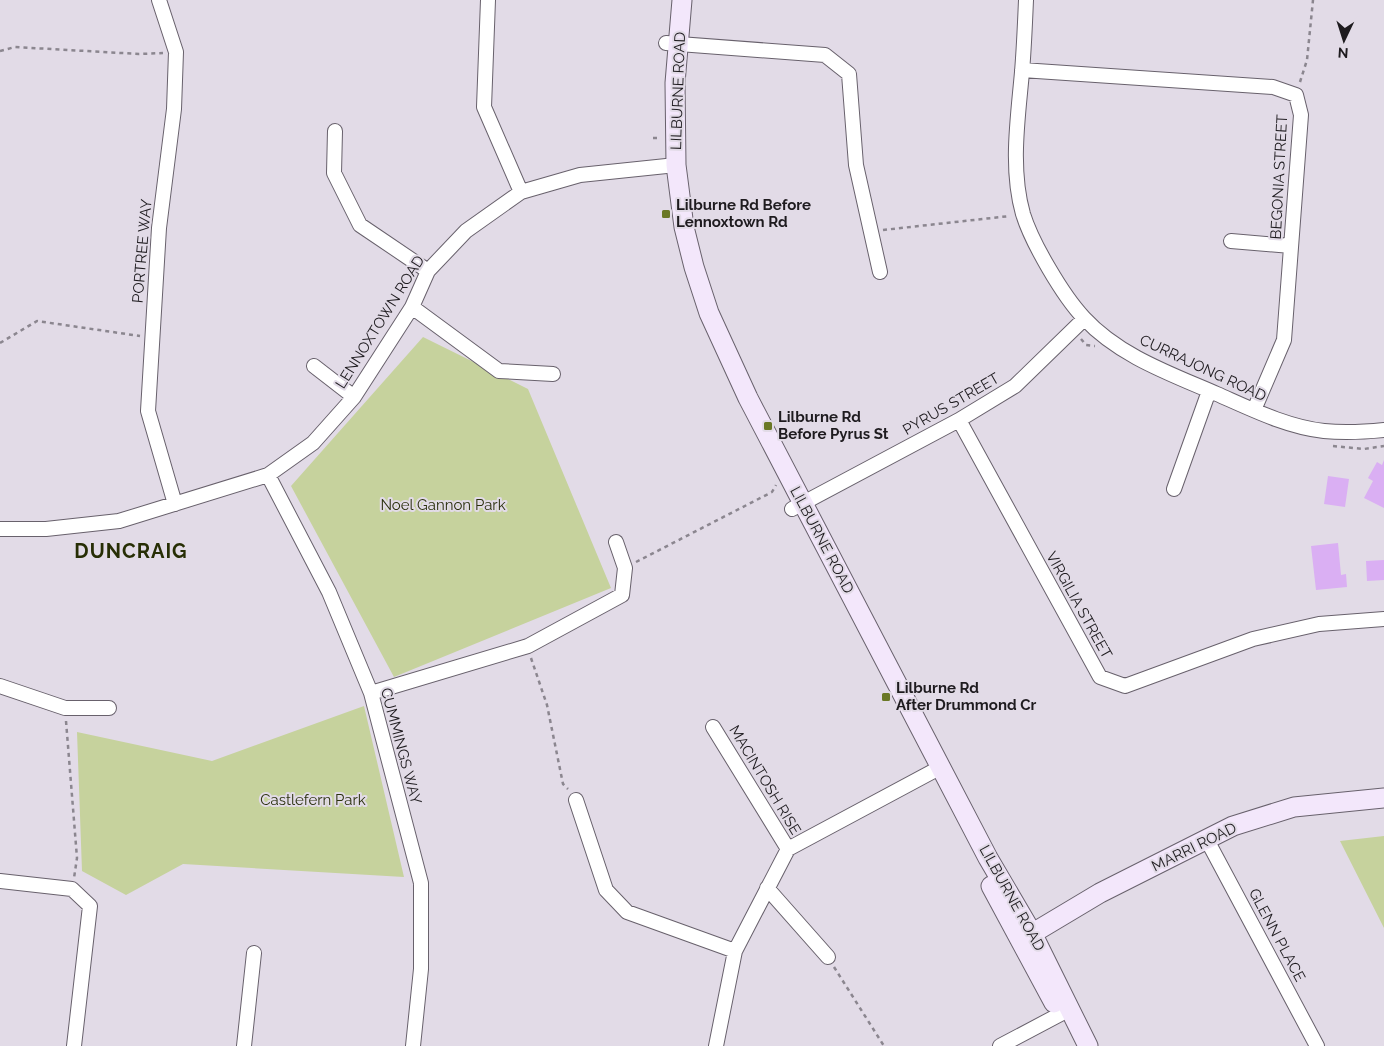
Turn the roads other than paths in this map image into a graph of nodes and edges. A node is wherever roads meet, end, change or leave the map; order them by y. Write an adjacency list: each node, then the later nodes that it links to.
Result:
1 (159, 0): 26 (street, PORTREE WAY)
2 (488, 0): 10 (street)
3 (669, 0): 6 (street, LILBURNE ROAD)
4 (682, 0): 6 (street, LILBURNE ROAD)
5 (1026, 0): 7 (street, CURRAJONG ROAD)
6 (673, 44): 9 (street, LILBURNE ROAD); 14 (street)
7 (1022, 70): 12 (street, BEGONIA STREET); 16 (street, CURRAJONG ROAD)
8 (335, 131): 13 (street)
9 (670, 166): 10 (street, LENNOXTOWN ROAD); 27 (street, LILBURNE ROAD)
10 (521, 192): 13 (street, LENNOXTOWN ROAD)
11 (1231, 241): 12 (street)
12 (1291, 246): 21 (street, BEGONIA STREET)
13 (428, 271): 15 (street, LENNOXTOWN ROAD)
14 (880, 272)
15 (412, 307): 18 (street); 20 (street, LENNOXTOWN ROAD)
16 (1084, 319): 19 (street, CURRAJONG ROAD); 22 (street, PYRUS STREET)
17 (314, 366): 20 (street)
18 (553, 374)
19 (1209, 391): 21 (street, CURRAJONG ROAD); 25 (street)
20 (354, 396): 24 (street, LENNOXTOWN ROAD)
21 (1254, 410): 23 (street, CURRAJONG ROAD)
22 (958, 420): 27 (street, PYRUS STREET); 30 (street, VIRGILIA STREET)
23 (1384, 430)
24 (268, 475): 26 (street, LENNOXTOWN ROAD); 32 (street, CUMMINGS WAY)
25 (1174, 489)
26 (175, 504): 28 (street, LENNOXTOWN ROAD)
27 (797, 506): 35 (street, LILBURNE ROAD)
28 (0, 529)
29 (616, 542): 32 (street)
30 (1384, 619)
31 (0, 686): 33 (street)
32 (371, 692): 49 (street, CUMMINGS WAY)
33 (109, 708)
34 (714, 727): 39 (street, MACINTOSH RISE)
35 (936, 769): 39 (street); 42 (street, LILBURNE ROAD)
36 (1384, 798): 38 (street, MARRI ROAD)
37 (576, 800): 43 (street)
38 (1207, 840): 42 (street, MARRI ROAD); 54 (street, GLENN PLACE)
39 (788, 849): 41 (street)
40 (0, 881): 47 (street)
41 (767, 888): 43 (street); 45 (street)
42 (1026, 937): 46 (street, LILBURNE ROAD)
43 (735, 951): 50 (street)
44 (254, 953): 48 (street)
45 (828, 957)
46 (1065, 1011): 51 (street); 52 (street, LILBURNE ROAD); 53 (street, LILBURNE ROAD)
47 (74, 1046)
48 (244, 1046)
49 (413, 1046)
50 (716, 1046)
51 (1000, 1046)
52 (1077, 1046)
53 (1088, 1046)
54 (1317, 1046)

